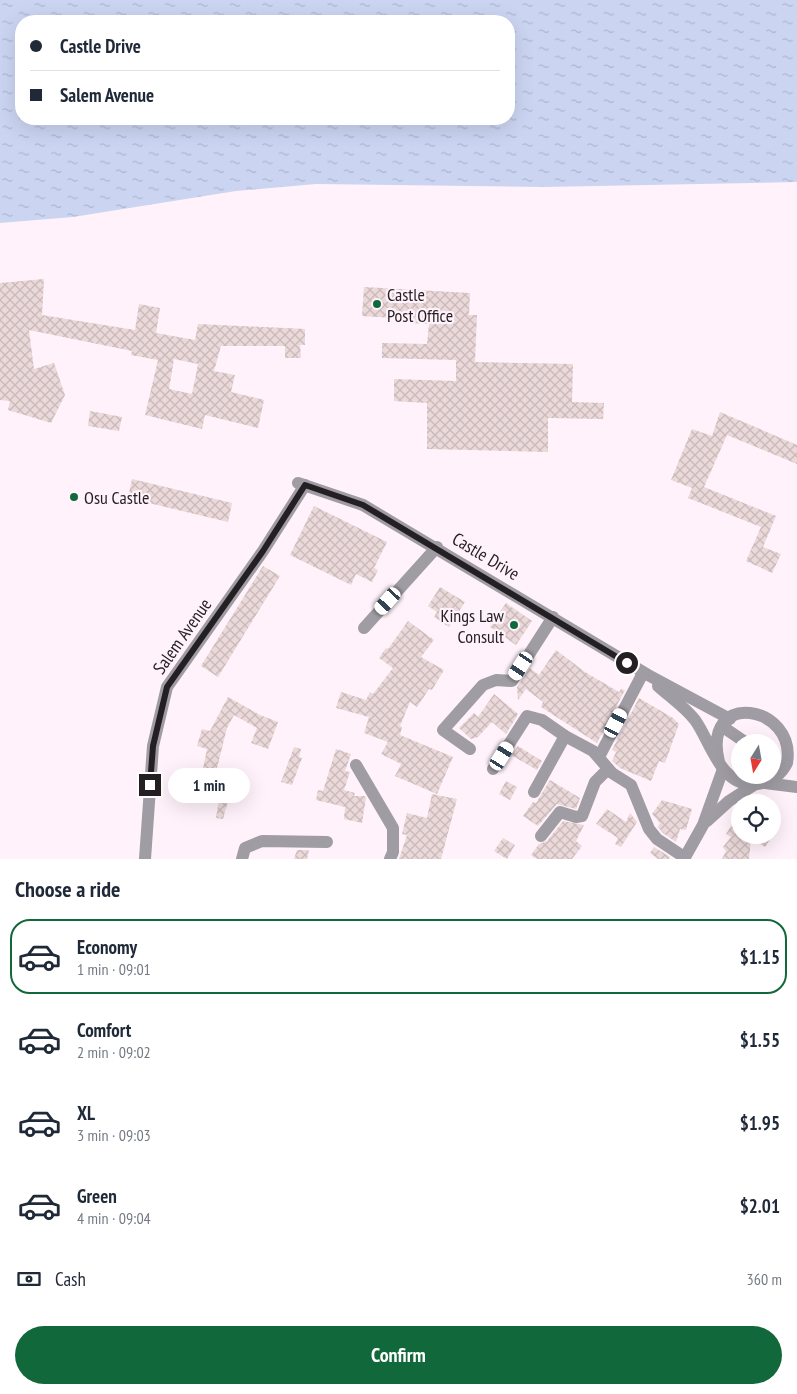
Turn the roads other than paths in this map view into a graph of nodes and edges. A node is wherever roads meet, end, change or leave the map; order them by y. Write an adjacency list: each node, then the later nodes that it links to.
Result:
1 (301, 484): 2 (street, Castle Drive); 27 (street, Salem Avenue)
2 (437, 547): 3 (street, Castle Drive); 4 (street)
3 (553, 617): 5 (street, Castle Drive); 9 (street)
4 (364, 628)
5 (646, 674): 6 (street, Castle Drive); 11 (street); 13 (street, Castle Drive)
6 (727, 723): 7 (street, Castle Drive); 10 (street); 13 (street)
7 (737, 734)
8 (565, 736): 11 (street); 16 (street); 22 (street)
9 (470, 749)
10 (794, 753): 15 (street)
11 (598, 757): 17 (street)
12 (356, 765): 29 (street)
13 (721, 766): 19 (street); 23 (street)
14 (781, 766): 15 (street)
15 (784, 768): 18 (street)
16 (493, 769)
17 (608, 769): 24 (street); 26 (street)
18 (781, 771)
19 (731, 776)
20 (760, 784): 21 (street); 23 (street)
21 (797, 787)
22 (534, 792)
23 (703, 825): 26 (street)
24 (541, 836)
25 (327, 842): 28 (street)
26 (684, 858)
27 (145, 859)
28 (242, 859)
29 (390, 859)

